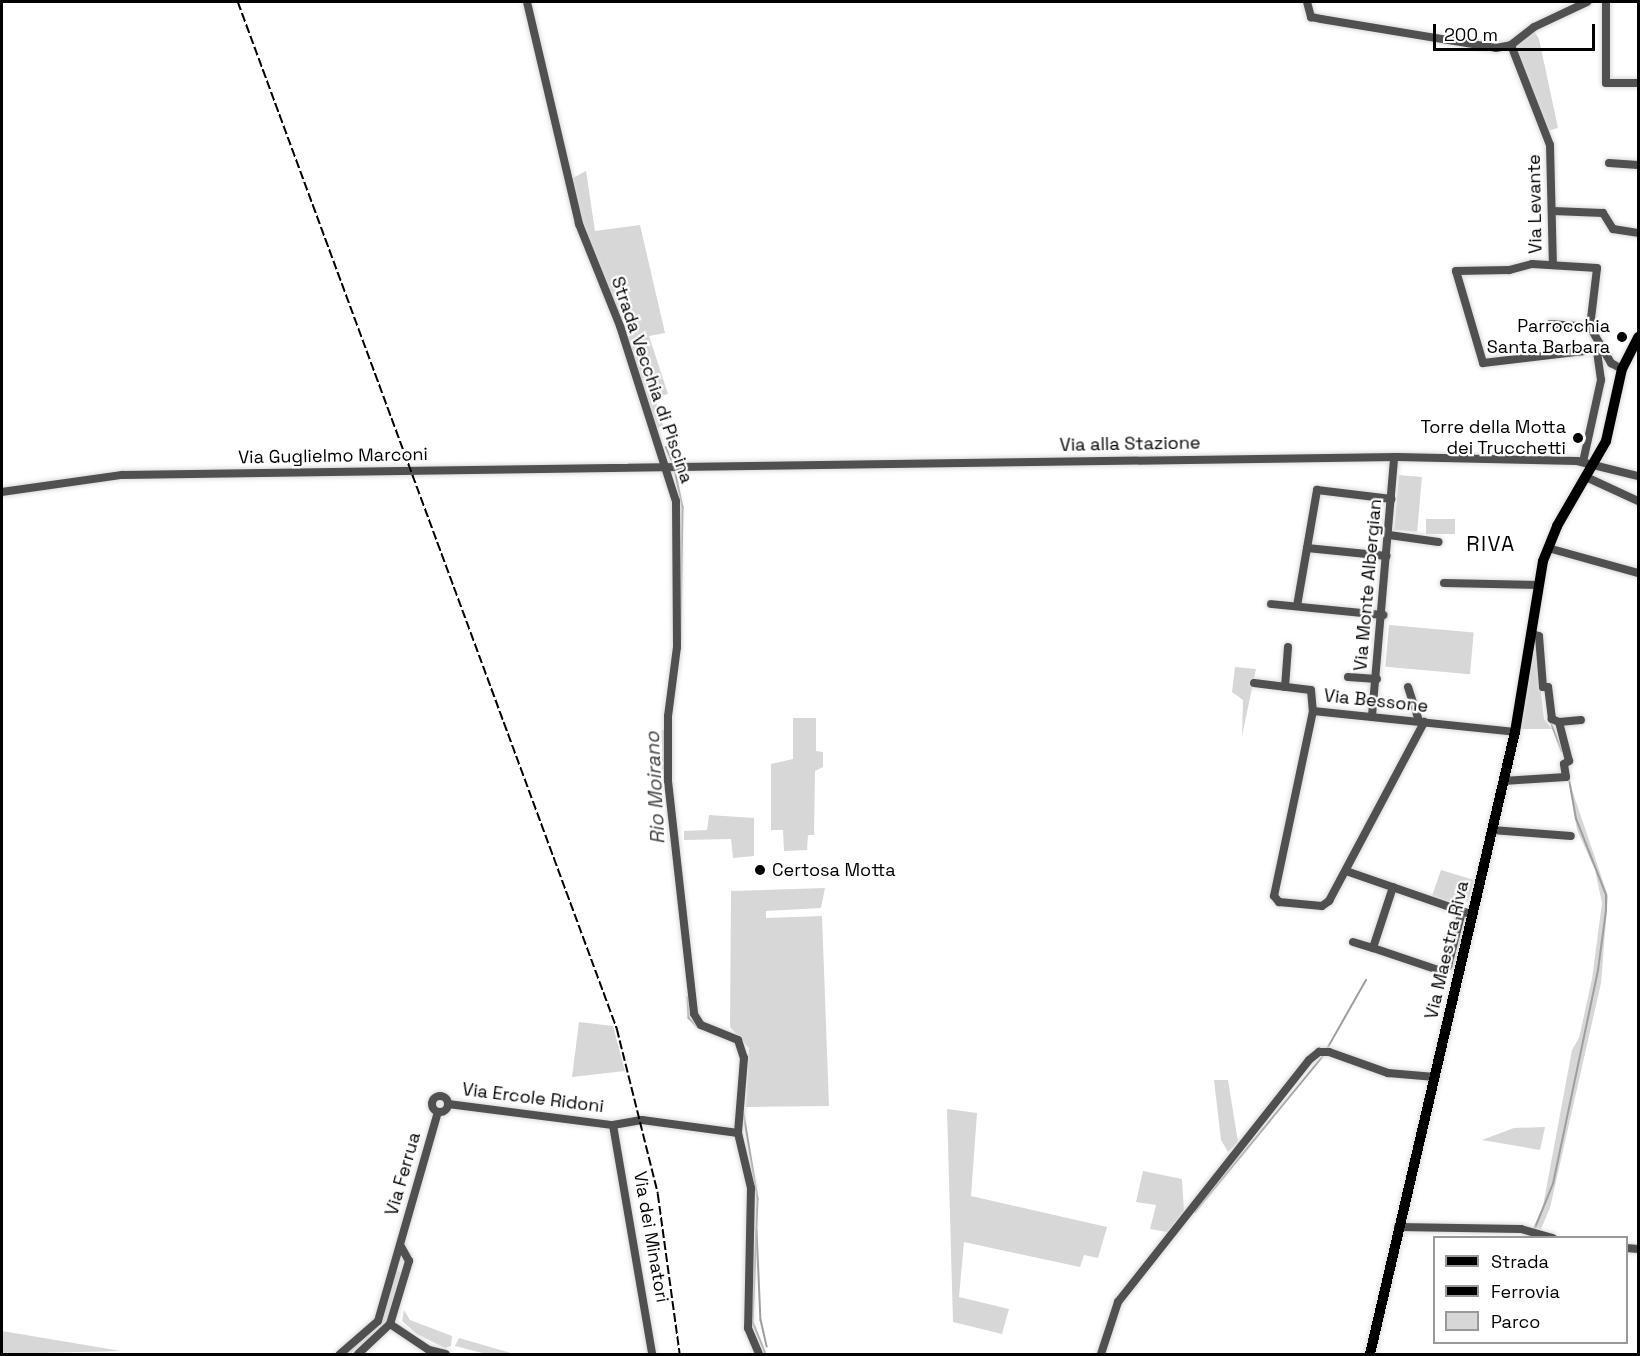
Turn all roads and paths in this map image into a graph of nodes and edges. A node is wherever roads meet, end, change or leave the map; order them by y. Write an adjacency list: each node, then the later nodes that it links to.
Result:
1 (527, 2): 19 (street, Strada Vecchia di Piscina)
2 (1307, 2): 5 (street)
3 (1587, 2): 5 (street)
4 (1606, 2): 6 (street)
5 (1511, 45): 9 (street, Via Levante)
6 (1638, 83)
7 (1609, 163): 8 (street)
8 (1638, 165)
9 (1553, 212): 10 (street); 11 (street, Via Levante)
10 (1638, 233)
11 (1553, 265): 13 (street); 15 (street)
12 (1550, 324): 13 (street)
13 (1590, 327): 15 (street)
14 (1638, 337): 16 (main road, Via Maestra Riva)
15 (1600, 350): 16 (street); 18 (street)
16 (1622, 369): 18 (main road, Via Maestra Riva)
17 (1394, 457): 18 (street, Via alla Stazione); 19 (street, Via alla Stazione); 23 (street, Via Monte Albergian)
18 (1588, 463): 20 (street, Via alla Stazione); 21 (main road, Via Maestra Riva)
19 (666, 468): 22 (street, Via Guglielmo Marconi); 61 (street, Strada Vecchia di Piscina)
20 (1638, 476)
21 (1586, 477): 24 (street); 28 (main road, Via Maestra Riva)
22 (2, 492)
23 (1391, 499): 25 (street, Via Monte Albergian); 27 (street)
24 (1638, 501)
25 (1389, 536): 26 (street); 29 (street, Via Monte Albergian)
26 (1439, 542)
27 (1307, 548): 29 (street); 34 (street)
28 (1548, 548): 30 (street); 32 (main road, Via Maestra Riva)
29 (1387, 556): 35 (street, Via Monte Albergian)
30 (1638, 573)
31 (1444, 583): 32 (street)
32 (1539, 585): 36 (main road, Via Maestra Riva)
33 (1271, 604): 34 (street)
34 (1297, 606): 35 (street)
35 (1383, 615): 39 (street, Via Monte Albergian)
36 (1533, 634): 47 (street, Via Maestra Riva); 48 (main road, Via Maestra Riva)
37 (1288, 647): 41 (street)
38 (1348, 676): 39 (street)
39 (1377, 679): 44 (street, Via Monte Albergian)
40 (1254, 683): 41 (street, Via Bessone)
41 (1285, 687): 43 (street, Via Bessone)
42 (1408, 687): 46 (street)
43 (1313, 711): 44 (street, Via Bessone); 52 (street)
44 (1372, 716): 46 (street, Via Bessone)
45 (1581, 720): 47 (street)
46 (1421, 722): 48 (street, Via Bessone); 52 (street)
47 (1559, 722): 49 (street, Via Maestra Riva)
48 (1515, 732): 49 (main road, Via Maestra Riva)
49 (1503, 781): 50 (main road, Via Maestra Riva)
50 (1492, 830): 51 (street); 54 (main road, Via Maestra Riva)
51 (1571, 836)
52 (1346, 872): 53 (street)
53 (1393, 888): 54 (street); 56 (street)
54 (1468, 913): 56 (street); 57 (main road, Via Maestra Riva)
55 (1353, 942): 56 (street)
56 (1373, 948)
57 (1435, 1077): 62 (main road, Via Maestra Riva); 71 (street)
58 (448, 1104): 59 (street); 59 (street); 60 (street, Via Ercole Ridoni)
59 (438, 1112): 64 (street, Via Ferrua)
60 (613, 1125): 61 (street, Via Ercole Ridoni); 69 (street, Via dei Minatori)
61 (738, 1133): 70 (street, Strada Vecchia di Piscina)
62 (1398, 1227): 63 (street); 72 (main road, Via Maestra Riva)
63 (1546, 1236)
64 (400, 1245): 65 (street); 66 (street, Via Ferrua)
65 (390, 1324): 67 (street); 68 (street)
66 (340, 1354)
67 (358, 1354)
68 (446, 1354)
69 (652, 1354)
70 (759, 1354)
71 (1101, 1354)
72 (1370, 1354)

